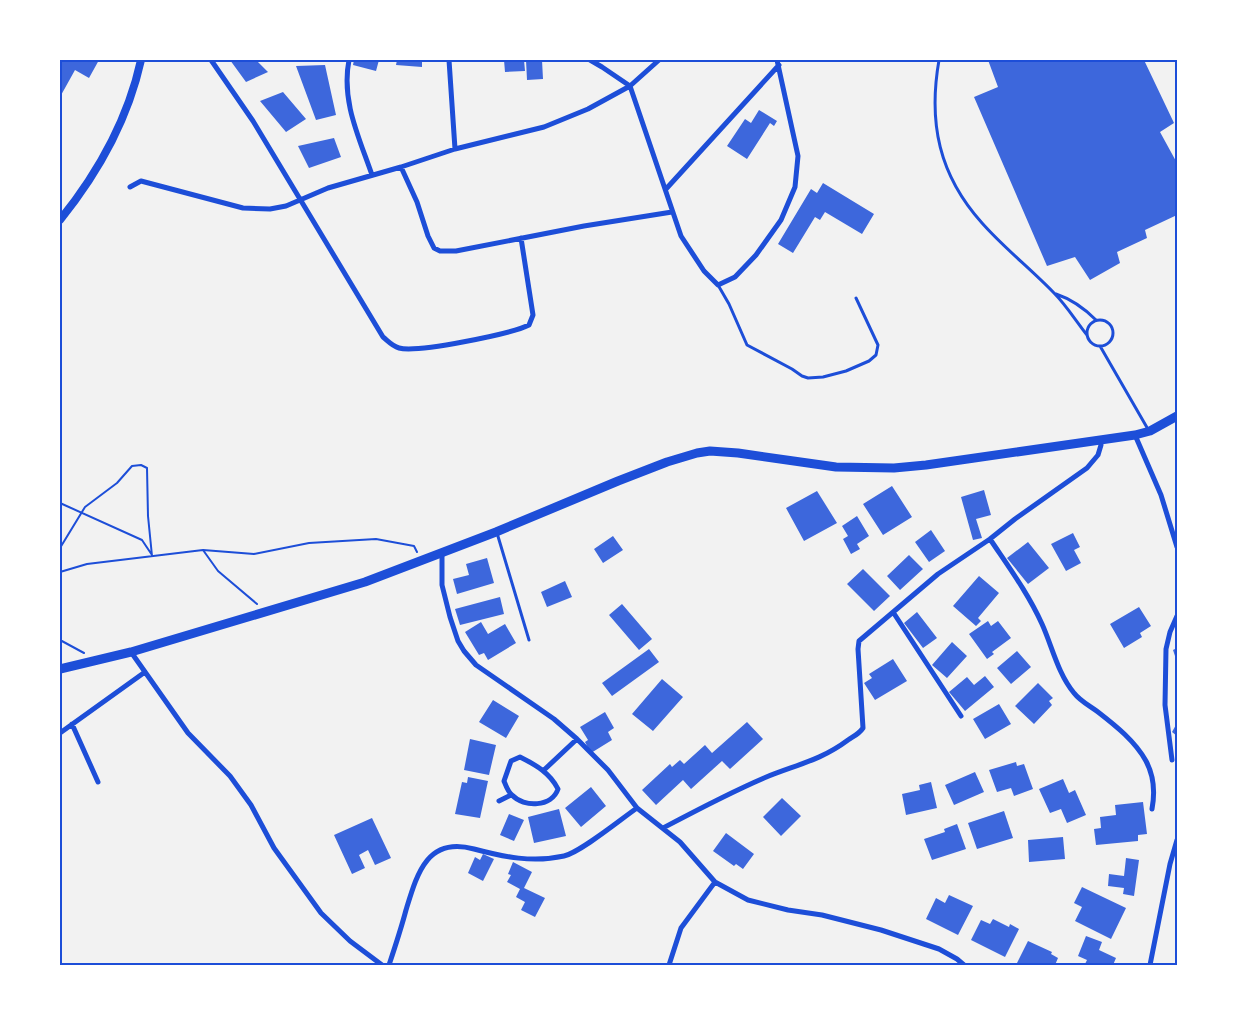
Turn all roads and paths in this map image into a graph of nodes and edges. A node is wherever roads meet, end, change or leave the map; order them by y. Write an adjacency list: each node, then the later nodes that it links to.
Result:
1 (141, 60): 17 (street)
2 (211, 60): 15 (street)
3 (348, 60): 12 (street)
4 (449, 60): 10 (street)
5 (590, 60): 9 (street)
6 (659, 60): 9 (street)
7 (939, 60): 20 (lane)
8 (778, 62): 14 (street); 19 (street)
9 (630, 86): 10 (street); 14 (street)
10 (455, 149): 11 (street)
11 (401, 167): 12 (street); 18 (street)
12 (372, 175): 15 (street)
13 (130, 187): 15 (street)
14 (666, 189): 16 (street)
15 (300, 199): 18 (street)
16 (672, 212): 18 (street); 19 (street)
17 (60, 220)
18 (521, 238)
19 (718, 286): 21 (lane)
20 (1055, 294): 22 (lane); 23 (lane)
21 (856, 298)
22 (1096, 320): 23 (lane); 24 (lane)
23 (1087, 334): 24 (lane)
24 (1100, 346): 26 (lane)
25 (1177, 416): 26 (main road)
26 (1150, 431): 27 (main road)
27 (1135, 435): 28 (main road); 33 (street)
28 (1100, 442): 31 (main road); 32 (street)
29 (60, 503): 30 (path)
30 (82, 513): 34 (path); 37 (path); 37 (path)
31 (496, 532): 36 (main road); 44 (lane)
32 (990, 539): 41 (street); 59 (street)
33 (1177, 547)
34 (60, 548)
35 (203, 550): 37 (path); 38 (path); 40 (path)
36 (442, 553): 38 (main road); 52 (street)
37 (152, 556): 39 (path)
38 (420, 561): 40 (main road)
39 (60, 572)
40 (265, 612): 45 (main road)
41 (893, 612): 49 (street); 60 (street)
42 (1177, 616): 53 (street)
43 (60, 640): 46 (path)
44 (529, 640)
45 (131, 652): 46 (main road); 48 (street)
46 (101, 660): 47 (main road)
47 (60, 669)
48 (145, 672): 50 (street); 63 (street)
49 (961, 716)
50 (72, 724): 51 (street); 55 (street)
51 (60, 733)
52 (577, 739): 54 (street); 58 (street)
53 (1172, 760)
54 (544, 770): 56 (street); 56 (street)
55 (98, 782)
56 (511, 795): 57 (street)
57 (499, 801)
58 (637, 808): 60 (street); 64 (street)
59 (1152, 809)
60 (663, 828): 62 (street)
61 (1177, 840): 67 (street)
62 (715, 882): 65 (street); 66 (street)
63 (382, 965)
64 (389, 965)
65 (669, 965)
66 (964, 965)
67 (1150, 965)

